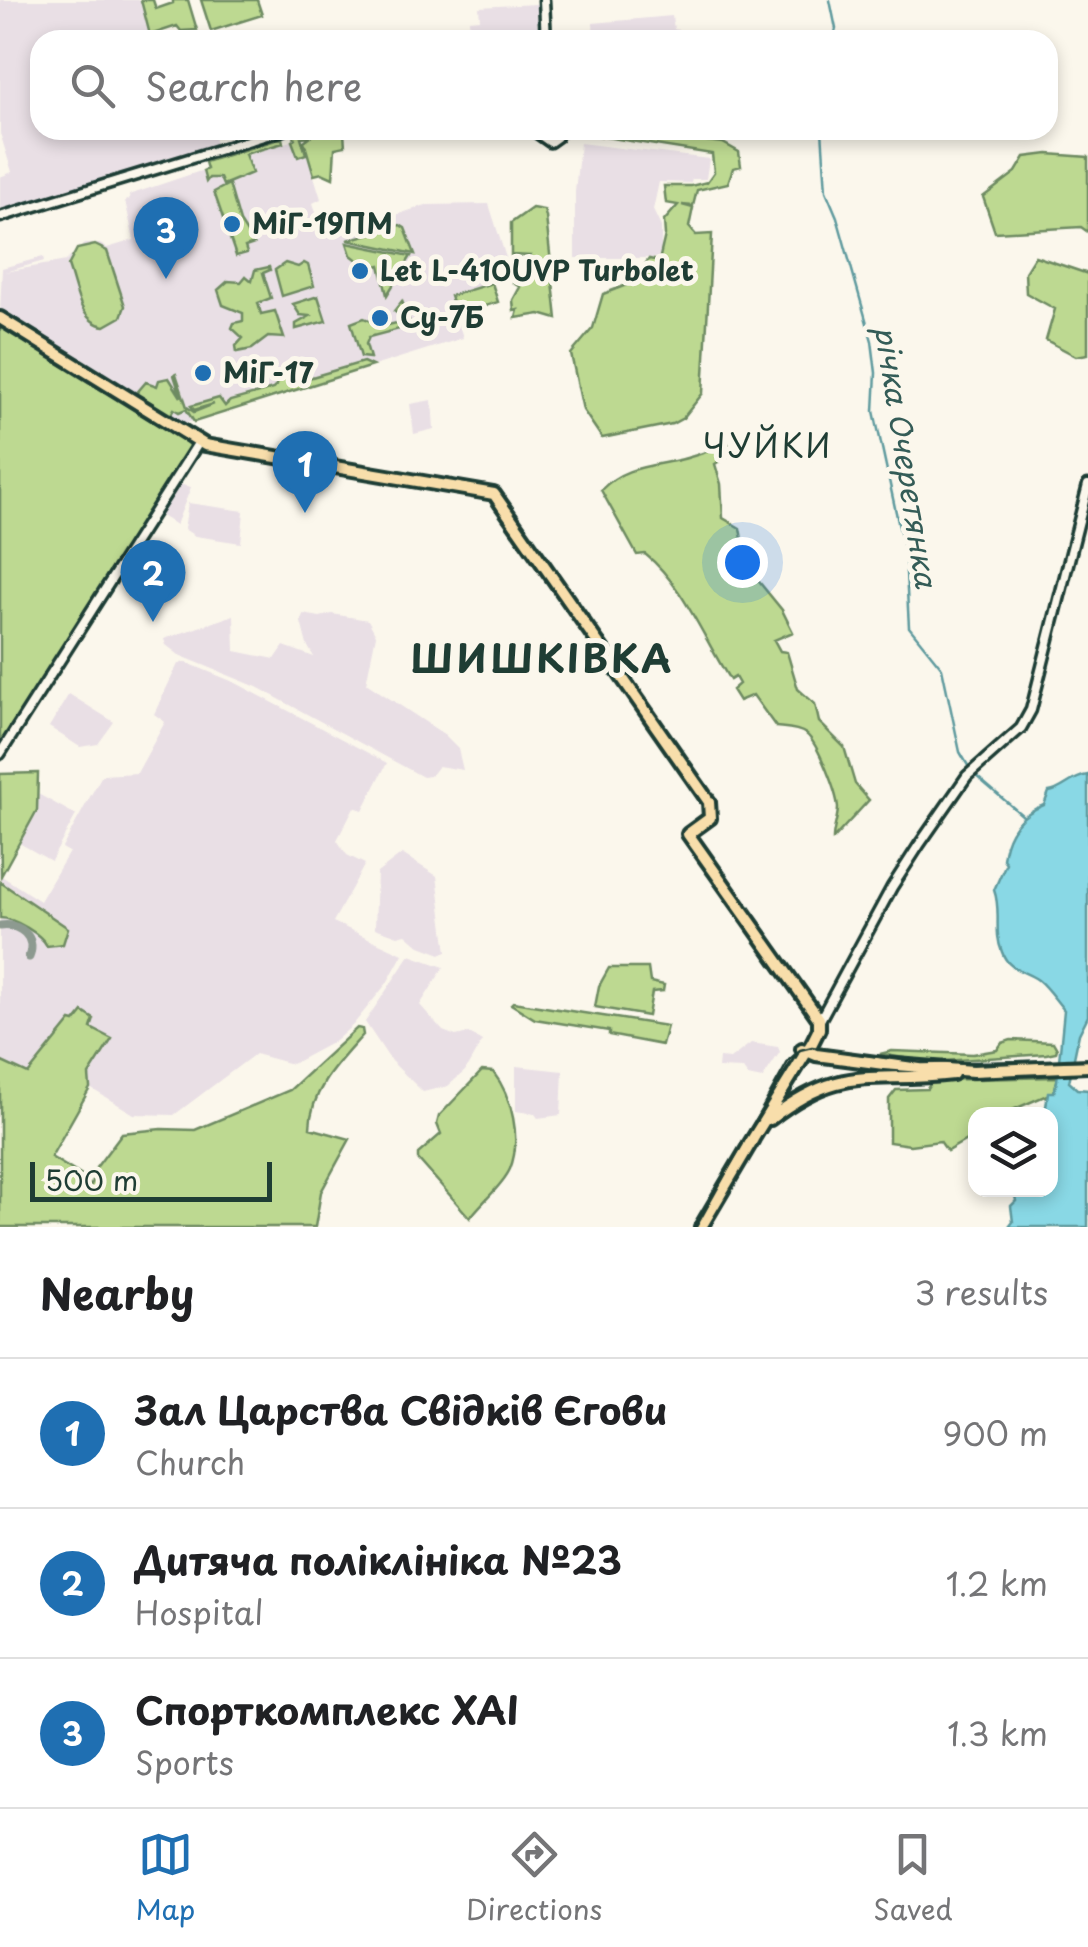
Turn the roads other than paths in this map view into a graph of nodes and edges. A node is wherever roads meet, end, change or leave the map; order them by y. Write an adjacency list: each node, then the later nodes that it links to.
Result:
1 (544, 0): 2 (street)
2 (546, 30)
3 (250, 140): 4 (street)
4 (0, 217)
5 (0, 318): 6 (main road)
6 (199, 442): 8 (street); 9 (main road)
7 (1088, 485): 9 (street)
8 (0, 754)
9 (817, 1020): 10 (main road)
10 (804, 1050): 12 (main road); 15 (main road)
11 (1088, 1066): 13 (main road)
12 (887, 1068): 13 (main road); 13 (main road); 14 (main road)
13 (953, 1072)
14 (802, 1097): 15 (main road); 16 (main road)
15 (776, 1107): 16 (main road); 16 (main road)
16 (752, 1140): 17 (main road)
17 (702, 1227)

